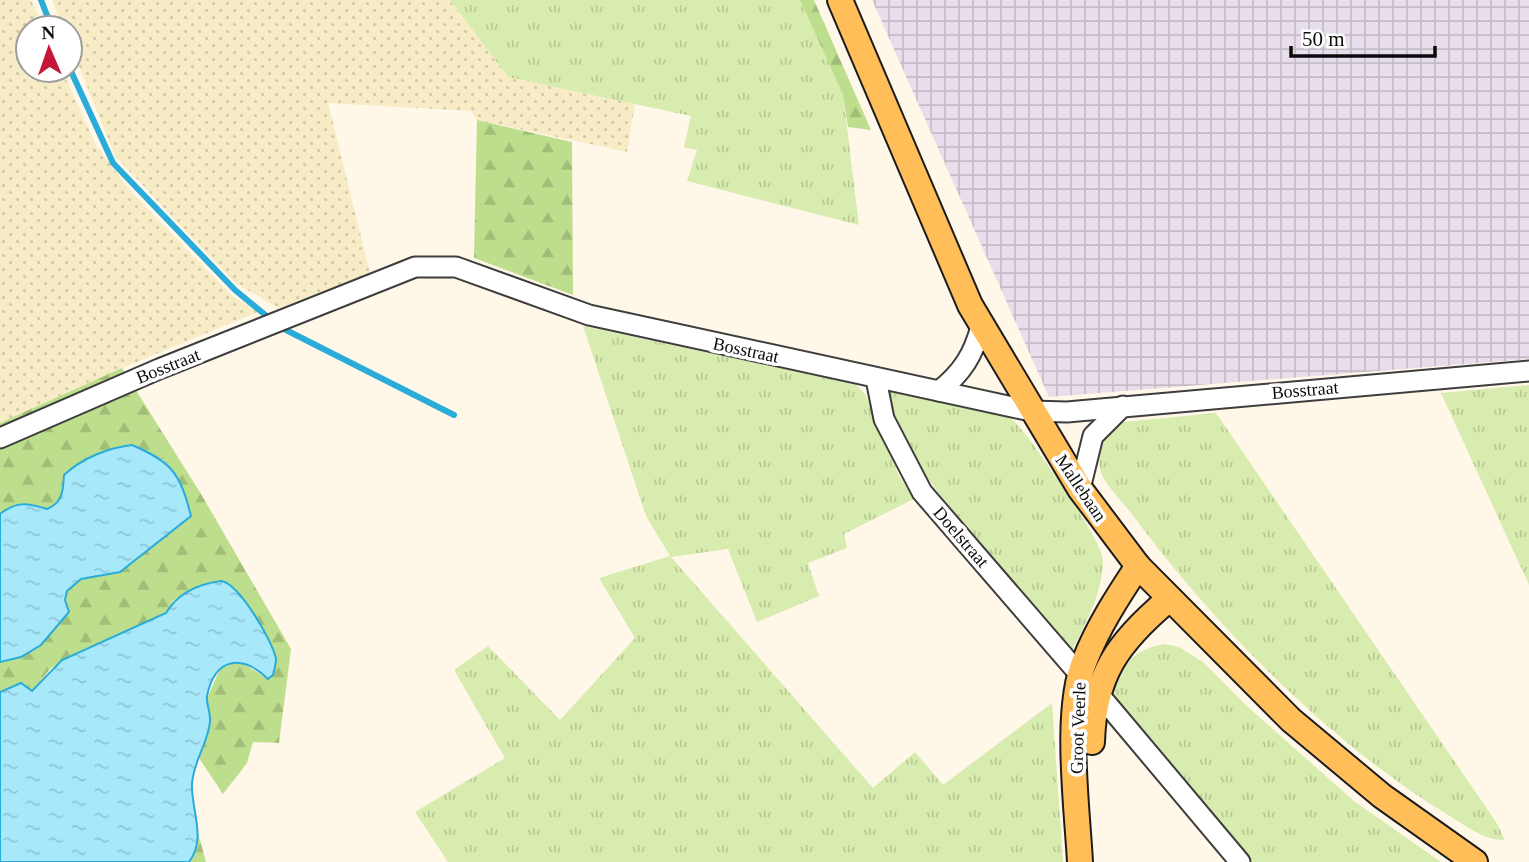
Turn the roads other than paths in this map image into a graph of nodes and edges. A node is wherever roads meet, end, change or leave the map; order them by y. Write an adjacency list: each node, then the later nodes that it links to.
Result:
1 (839, 0): 2 (main road, Mallebaan)
2 (981, 326): 5 (street); 7 (main road, Mallebaan)
3 (1529, 372): 6 (street, Bosstraat)
4 (876, 379): 5 (street, Bosstraat); 8 (street, Bosstraat); 12 (street, Doelstraat)
5 (939, 391): 7 (street, Bosstraat)
6 (1123, 406): 7 (street, Bosstraat); 9 (street)
7 (1031, 411): 9 (main road, Mallebaan)
8 (0, 438)
9 (1080, 489): 10 (main road, Mallebaan)
10 (1138, 566): 11 (main road, Mallebaan); 12 (main road, Groot Veerle)
11 (1168, 600): 12 (main road, Groot Veerle); 16 (main road, Mallebaan)
12 (1088, 684): 13 (main road, Groot Veerle); 14 (main road, Groot Veerle); 15 (street, Doelstraat)
13 (1080, 862)
14 (1092, 862)
15 (1240, 862)
16 (1475, 862)

